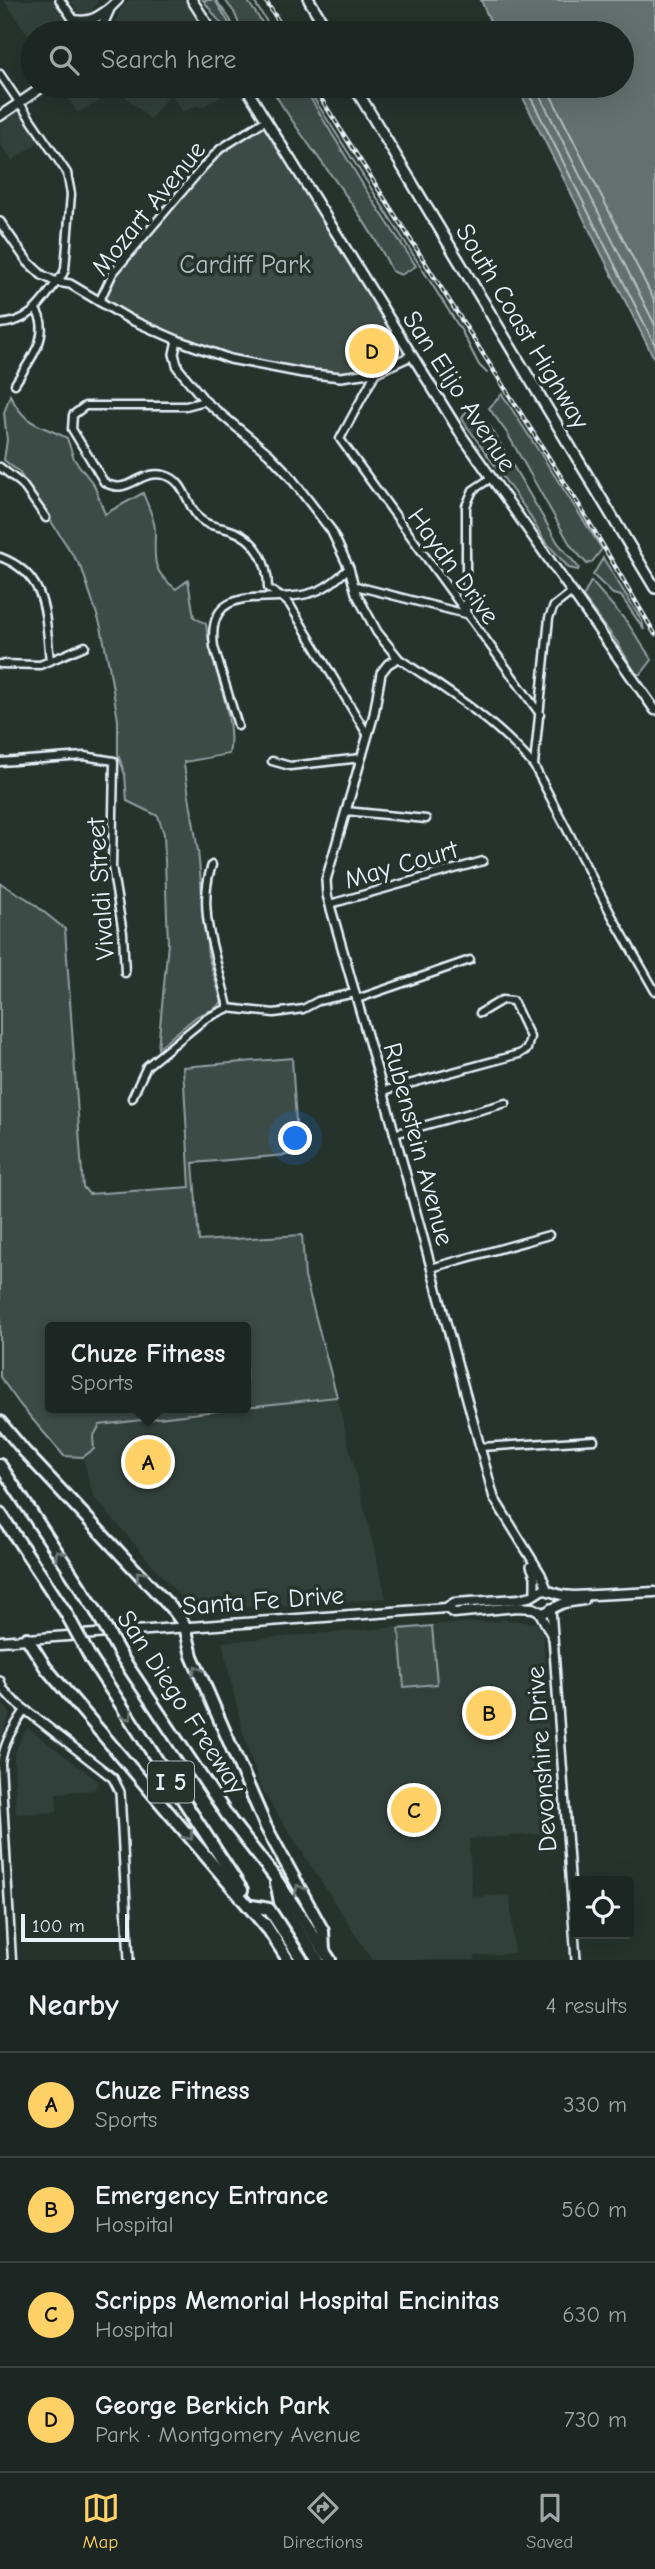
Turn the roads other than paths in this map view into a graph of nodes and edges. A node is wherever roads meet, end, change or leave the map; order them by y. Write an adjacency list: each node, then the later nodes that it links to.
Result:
1 (60, 0): 7 (street)
2 (118, 0): 6 (main road)
3 (192, 0): 11 (main road)
4 (303, 0): 12 (main road)
5 (309, 0): 13 (main road)
6 (110, 8): 9 (main road); 10 (main road)
7 (74, 20): 8 (main road)
8 (78, 21)
9 (87, 21)
10 (104, 21)
11 (205, 21)
12 (316, 21)
13 (322, 21)
14 (0, 74): 18 (street)
15 (25, 98): 18 (main road)
16 (252, 98): 20 (main road, San Elijo Avenue)
17 (363, 98): 37 (main road, South Coast Highway)
18 (19, 102): 19 (main road); 22 (street)
19 (0, 116)
20 (266, 120): 23 (street, Mozart Avenue); 27 (main road, San Elijo Avenue)
21 (0, 222): 22 (street)
22 (56, 282): 23 (street); 24 (street)
23 (99, 302): 26 (street)
24 (36, 310): 25 (street); 29 (street)
25 (0, 324)
26 (177, 340): 28 (street); 30 (street)
27 (411, 356): 28 (street); 32 (main road, San Elijo Avenue)
28 (376, 372): 40 (street, Haydn Drive)
29 (15, 384)
30 (205, 401): 35 (street); 39 (street)
31 (0, 467): 33 (street)
32 (491, 478): 38 (main road, San Elijo Avenue); 40 (street)
33 (46, 518)
34 (0, 557): 43 (street)
35 (349, 568): 36 (street); 39 (street)
36 (356, 586): 40 (street); 42 (street)
37 (655, 588)
38 (572, 592): 45 (main road, San Elijo Avenue); 46 (street)
39 (282, 596): 47 (street); 48 (street)
40 (466, 614): 46 (street, Haydn Drive)
41 (85, 646): 43 (street)
42 (398, 658): 48 (street, Rubenstein Avenue); 52 (street)
43 (50, 662): 44 (street)
44 (0, 664)
45 (655, 710)
46 (540, 714): 52 (street)
47 (239, 726)
48 (368, 734): 49 (street, Rubenstein Avenue)
49 (361, 758): 50 (street); 53 (street, Rubenstein Avenue)
50 (272, 761)
51 (0, 762): 59 (street, Vivaldi Street)
52 (534, 766): 60 (street)
53 (346, 811): 54 (street); 57 (street, Rubenstein Avenue)
54 (426, 819)
55 (483, 861): 57 (street, May Court)
56 (212, 865): 62 (street)
57 (330, 904): 61 (street, Rubenstein Avenue)
58 (470, 960): 61 (street)
59 (125, 972)
60 (655, 991)
61 (356, 996): 62 (street); 64 (street, Rubenstein Avenue)
62 (228, 1008): 65 (street)
63 (480, 1013): 64 (street)
64 (383, 1091): 67 (street, Rubenstein Avenue)
65 (132, 1098)
66 (506, 1102): 67 (street)
67 (394, 1134): 69 (street, Rubenstein Avenue)
68 (549, 1235): 69 (street)
69 (431, 1268): 72 (street, Rubenstein Avenue)
70 (0, 1422): 83 (highway, one-way to 70)
71 (594, 1440): 72 (street)
72 (480, 1447): 75 (street, Rubenstein Avenue)
73 (0, 1465): 91 (highway, San Diego Freeway / I 5, one-way to 73, bridge)
74 (0, 1513): 89 (highway, San Diego Freeway / I 5, one-way to 89, bridge)
75 (529, 1558): 76 (street, Rubenstein Avenue); 78 (street, Rubenstein Avenue)
76 (550, 1592): 78 (main road); 79 (main road); 81 (main road)
77 (655, 1592): 79 (main road)
78 (533, 1594): 80 (main road, Santa Fe Drive); 82 (main road)
79 (607, 1596): 81 (main road)
80 (446, 1608): 82 (main road, Santa Fe Drive); 83 (main road, Santa Fe Drive)
81 (552, 1608): 82 (main road); 85 (street, Devonshire Drive)
82 (536, 1610): 85 (street, Devonshire Drive)
83 (185, 1626): 84 (main road, Santa Fe Drive); 91 (highway, one-way to 83)
84 (27, 1639): 86 (main road, Santa Fe Drive); 90 (highway, one-way to 90)
85 (553, 1639): 96 (street, Devonshire Drive)
86 (0, 1641)
87 (0, 1681): 88 (street)
88 (25, 1710): 92 (street); 93 (street)
89 (252, 1906): 90 (highway, San Diego Freeway / I 5); 95 (highway)
90 (267, 1928): 94 (highway, San Diego Freeway / I 5)
91 (324, 1957)
92 (12, 1960)
93 (129, 1960)
94 (288, 1960)
95 (302, 1960)
96 (576, 1960)

